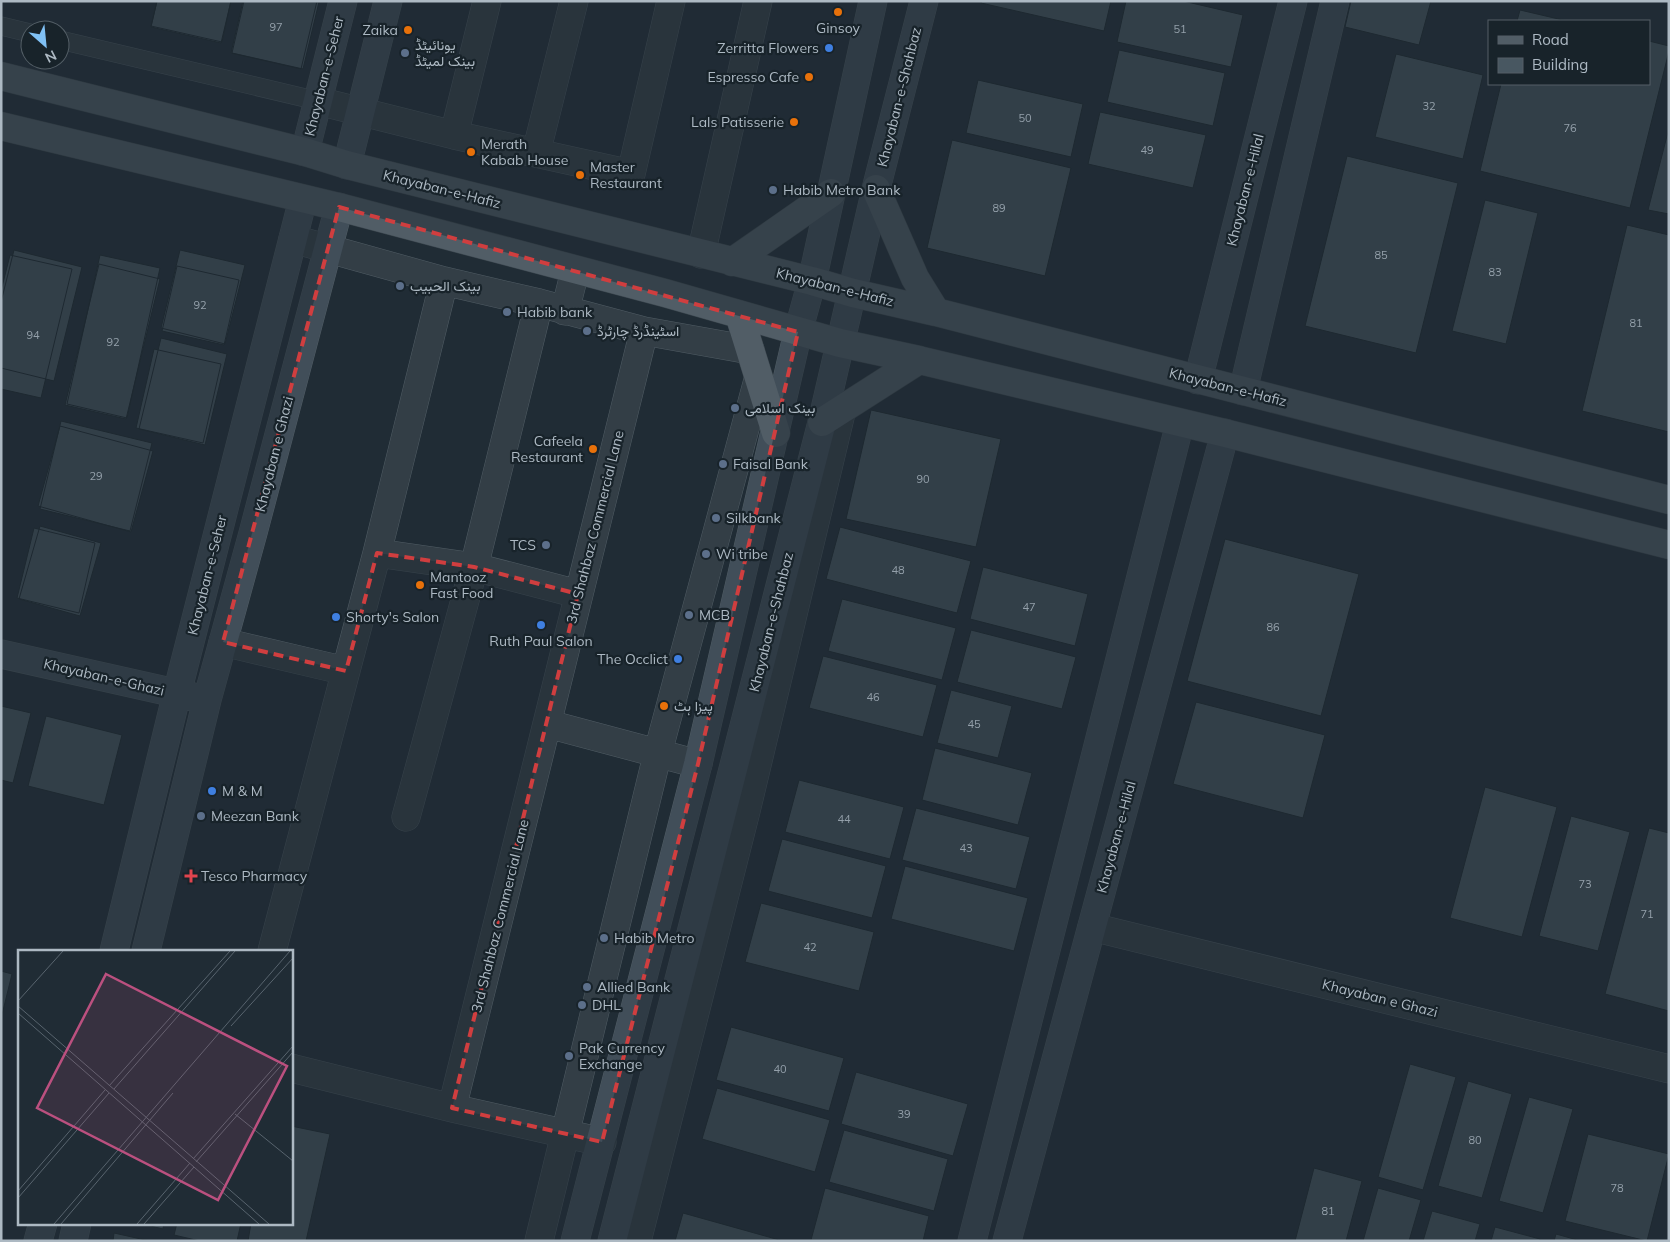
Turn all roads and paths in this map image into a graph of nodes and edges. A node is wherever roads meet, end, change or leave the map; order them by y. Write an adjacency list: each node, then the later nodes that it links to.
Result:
1 (343, 1): 15 (street, Khayaban-e-Seher)
2 (388, 1): 16 (street)
3 (486, 1): 18 (street)
4 (574, 1): 20 (street)
5 (671, 1): 20 (street)
6 (758, 1): 28 (street)
7 (873, 1): 23 (street)
8 (924, 1): 22 (street, Khayaban-e-Shahbaz)
9 (1293, 1): 44 (street, Khayaban-e-Hilal)
10 (1335, 1): 45 (street)
11 (1, 26): 12 (lane)
12 (20, 31)
13 (70, 42): 15 (lane)
14 (1, 76): 19 (main road, Khayaban-e-Hafiz)
15 (318, 101): 16 (street); 19 (street, Khayaban-e-Seher)
16 (360, 113): 18 (street); 21 (street)
17 (1, 126): 24 (main road)
18 (454, 135): 20 (street)
19 (305, 152): 21 (main road, Khayaban-e-Hafiz)
20 (536, 153)
21 (347, 165): 28 (main road, Khayaban-e-Hafiz)
22 (876, 189): 33 (street, Khayaban-e-Shahbaz); 36 (main road)
23 (831, 193): 29 (main road); 31 (street)
24 (303, 200): 25 (main road); 26 (street, Khayaban-e-Seher)
25 (338, 207): 27 (street, Khayaban e Ghazi); 30 (main road)
26 (294, 239): 27 (street); 58 (street, Khayaban-e-Seher)
27 (327, 248): 32 (street); 55 (street, Khayaban e Ghazi)
28 (701, 254): 29 (main road, Khayaban-e-Hafiz)
29 (732, 262): 31 (main road, Khayaban-e-Hafiz)
30 (575, 271): 35 (street); 37 (main road)
31 (812, 281): 33 (main road, Khayaban-e-Hafiz); 39 (street)
32 (444, 282): 34 (street); 52 (street)
33 (853, 293): 36 (main road, Khayaban-e-Hafiz); 40 (street, Khayaban-e-Shahbaz)
34 (538, 303): 35 (street); 53 (street)
35 (565, 311): 38 (street)
36 (936, 312): 44 (main road, Khayaban-e-Hafiz)
37 (739, 314): 39 (main road); 41 (main road)
38 (644, 331): 41 (street); 54 (street, 3rd Shahbaz Commercial Lane)
39 (798, 332): 40 (main road); 48 (street)
40 (840, 343): 42 (main road); 46 (street, Khayaban-e-Shahbaz)
41 (750, 350): 43 (main road)
42 (920, 360): 46 (main road); 47 (main road)
43 (758, 380): 48 (main road); 61 (street)
44 (1198, 380): 45 (main road, Khayaban-e-Hafiz)
45 (1243, 391): 50 (main road, Khayaban-e-Hafiz)
46 (832, 415): 81 (street, Khayaban-e-Shahbaz); 82 (street)
47 (1180, 423): 49 (main road); 70 (street)
48 (776, 433): 62 (street)
49 (1225, 433): 51 (main road); 64 (street, Khayaban-e-Hilal)
50 (1669, 500)
51 (1669, 545)
52 (377, 553): 53 (street); 57 (street)
53 (474, 567): 54 (street); 63 (street)
54 (578, 594): 60 (street, 3rd Shahbaz Commercial Lane)
55 (223, 642): 57 (street); 59 (street, Khayaban e Ghazi)
56 (1, 654): 58 (street, Khayaban-e-Ghazi)
57 (346, 671): 67 (street)
58 (177, 693): 59 (street, Khayaban-e-Ghazi); 65 (street, Khayaban-e-Seher)
59 (207, 700): 66 (street)
60 (548, 724): 61 (street); 72 (street, 3rd Shahbaz Commercial Lane)
61 (658, 752): 62 (street); 73 (street)
62 (698, 764): 74 (street)
63 (406, 817)
64 (1092, 927): 69 (street, Khayaban e Ghazi); 71 (street, Khayaban-e-Hilal)
65 (114, 950)
66 (146, 950)
67 (272, 950)
68 (292, 1068): 72 (street)
69 (1669, 1069)
70 (1012, 1084): 71 (street); 83 (street)
71 (1047, 1094): 84 (street, Khayaban-e-Hilal)
72 (452, 1108): 73 (street)
73 (566, 1135): 74 (street); 79 (street)
74 (602, 1142): 80 (street)
75 (43, 1224): 77 (street)
76 (77, 1224): 78 (street)
77 (38, 1241)
78 (73, 1241)
79 (539, 1241)
80 (575, 1241)
81 (612, 1241)
82 (637, 1241)
83 (972, 1241)
84 (1007, 1241)

